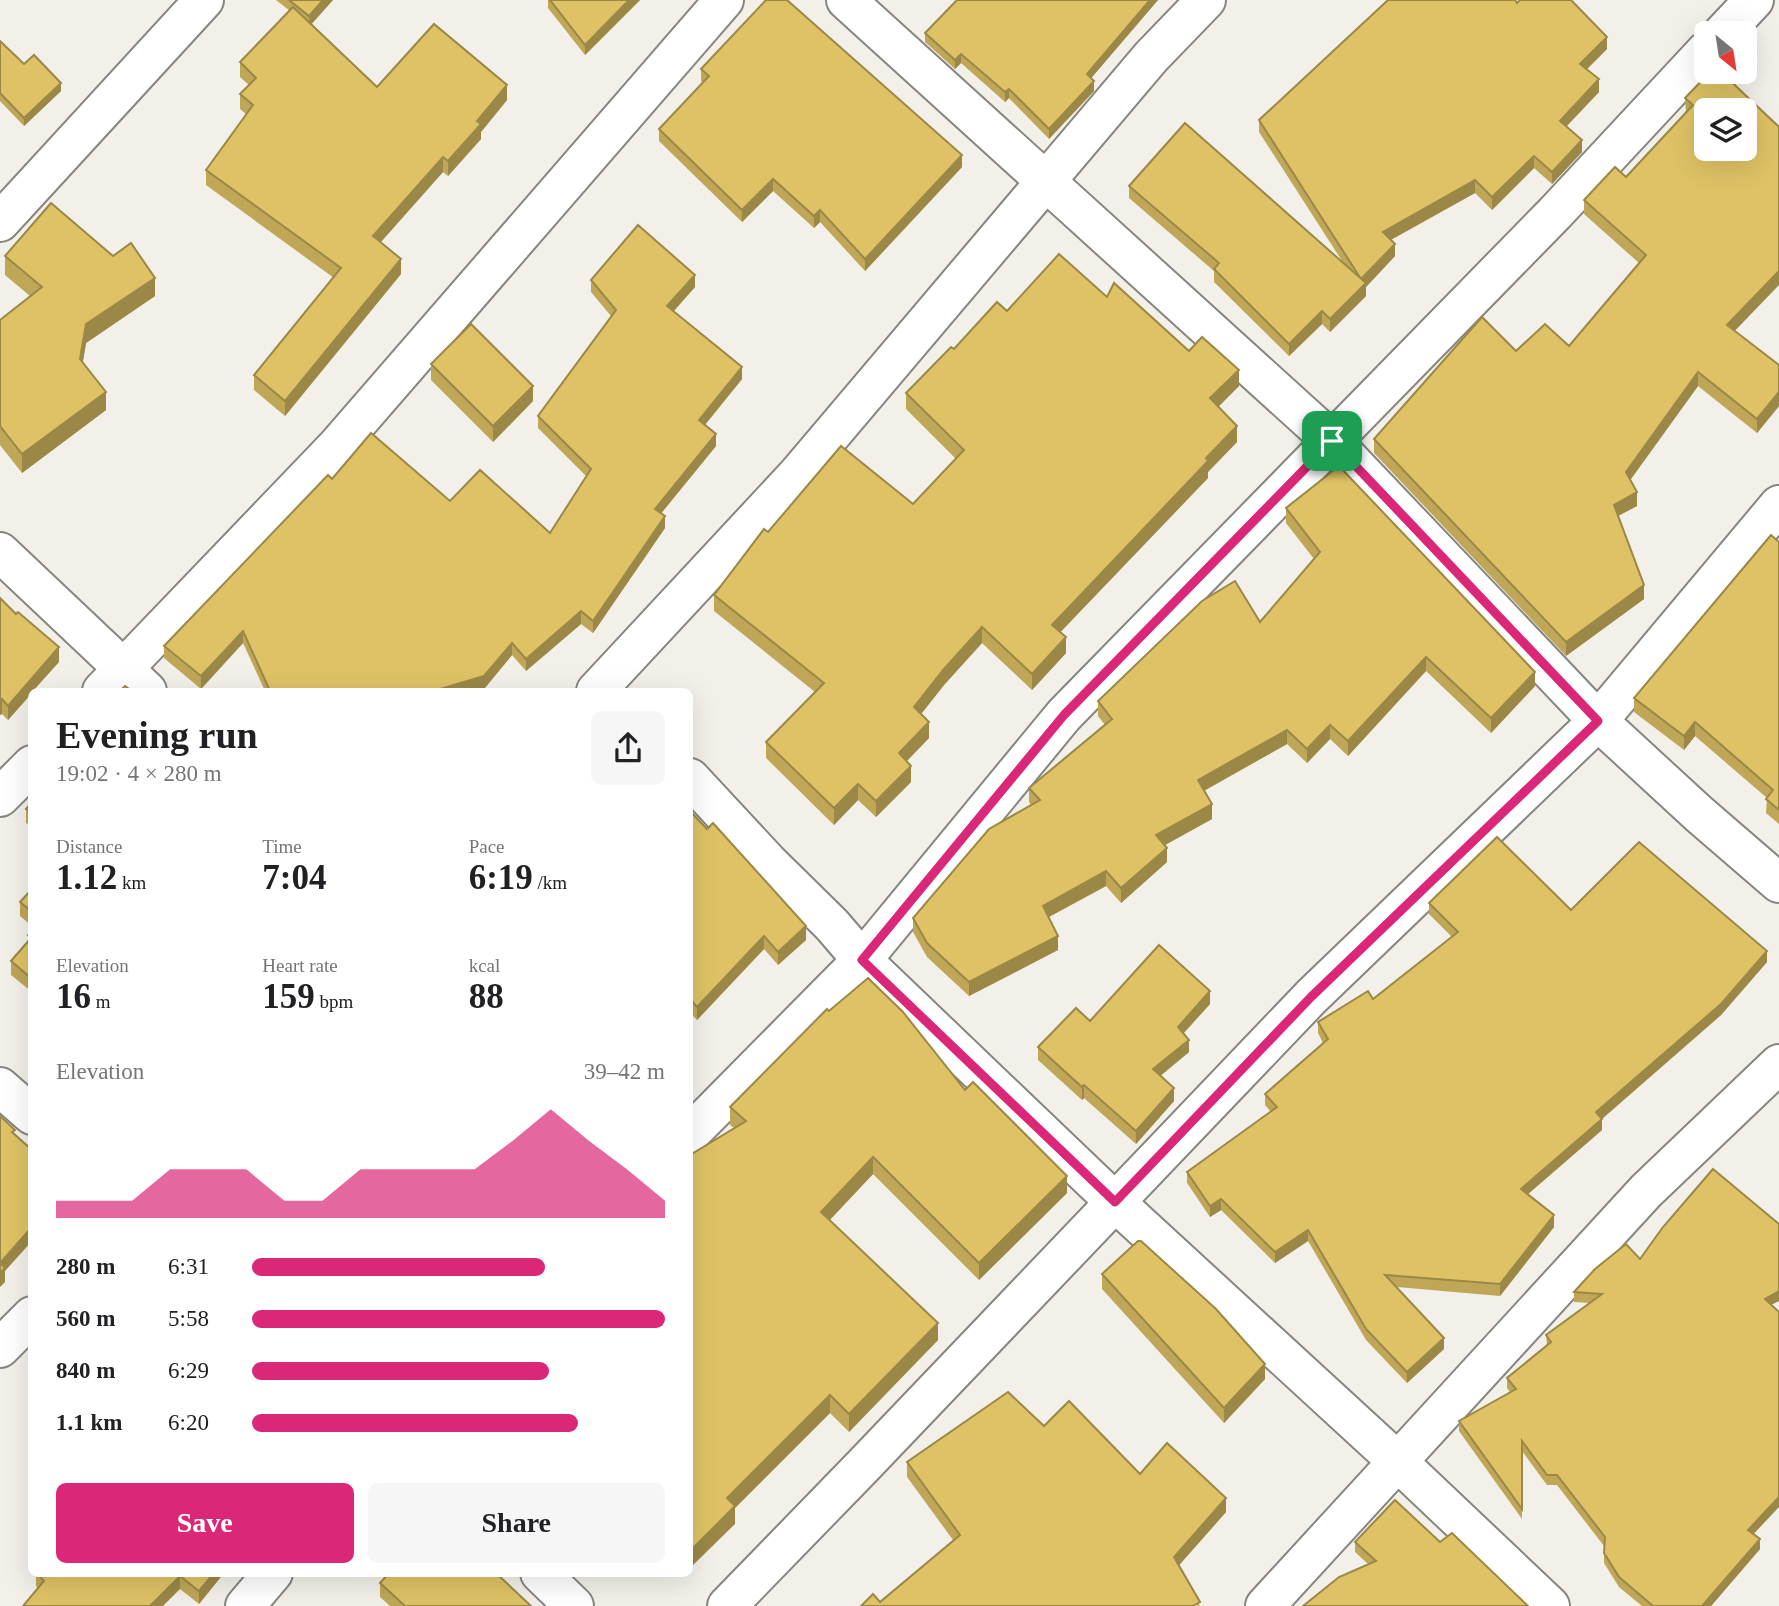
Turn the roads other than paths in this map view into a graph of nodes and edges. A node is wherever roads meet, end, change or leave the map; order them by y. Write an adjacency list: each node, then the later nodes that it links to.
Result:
1 (204, 0): 9 (street)
2 (724, 0): 13 (street)
3 (846, 0): 8 (street)
4 (1206, 0): 8 (street)
5 (1754, 0): 6 (street)
6 (1734, 21)
7 (1694, 64): 10 (street)
8 (1045, 183): 10 (street); 14 (street)
9 (0, 222)
10 (1332, 441): 15 (street); 20 (street)
11 (1779, 505): 15 (street)
12 (0, 552): 13 (street)
13 (124, 684)
14 (604, 688)
15 (1598, 721): 19 (street); 25 (street)
16 (28, 769): 18 (street)
17 (693, 781): 20 (street)
18 (0, 797)
19 (1779, 883)
20 (862, 960): 24 (street); 25 (street)
21 (1779, 1064): 28 (street)
22 (0, 1087): 23 (street)
23 (28, 1112)
24 (693, 1131)
25 (1115, 1202): 28 (street); 33 (street)
26 (28, 1319): 27 (street)
27 (0, 1348)
28 (1397, 1461): 34 (street); 35 (street)
29 (269, 1577): 31 (street)
30 (544, 1577): 32 (street)
31 (245, 1606)
32 (574, 1606)
33 (727, 1606)
34 (1265, 1606)
35 (1550, 1606)

